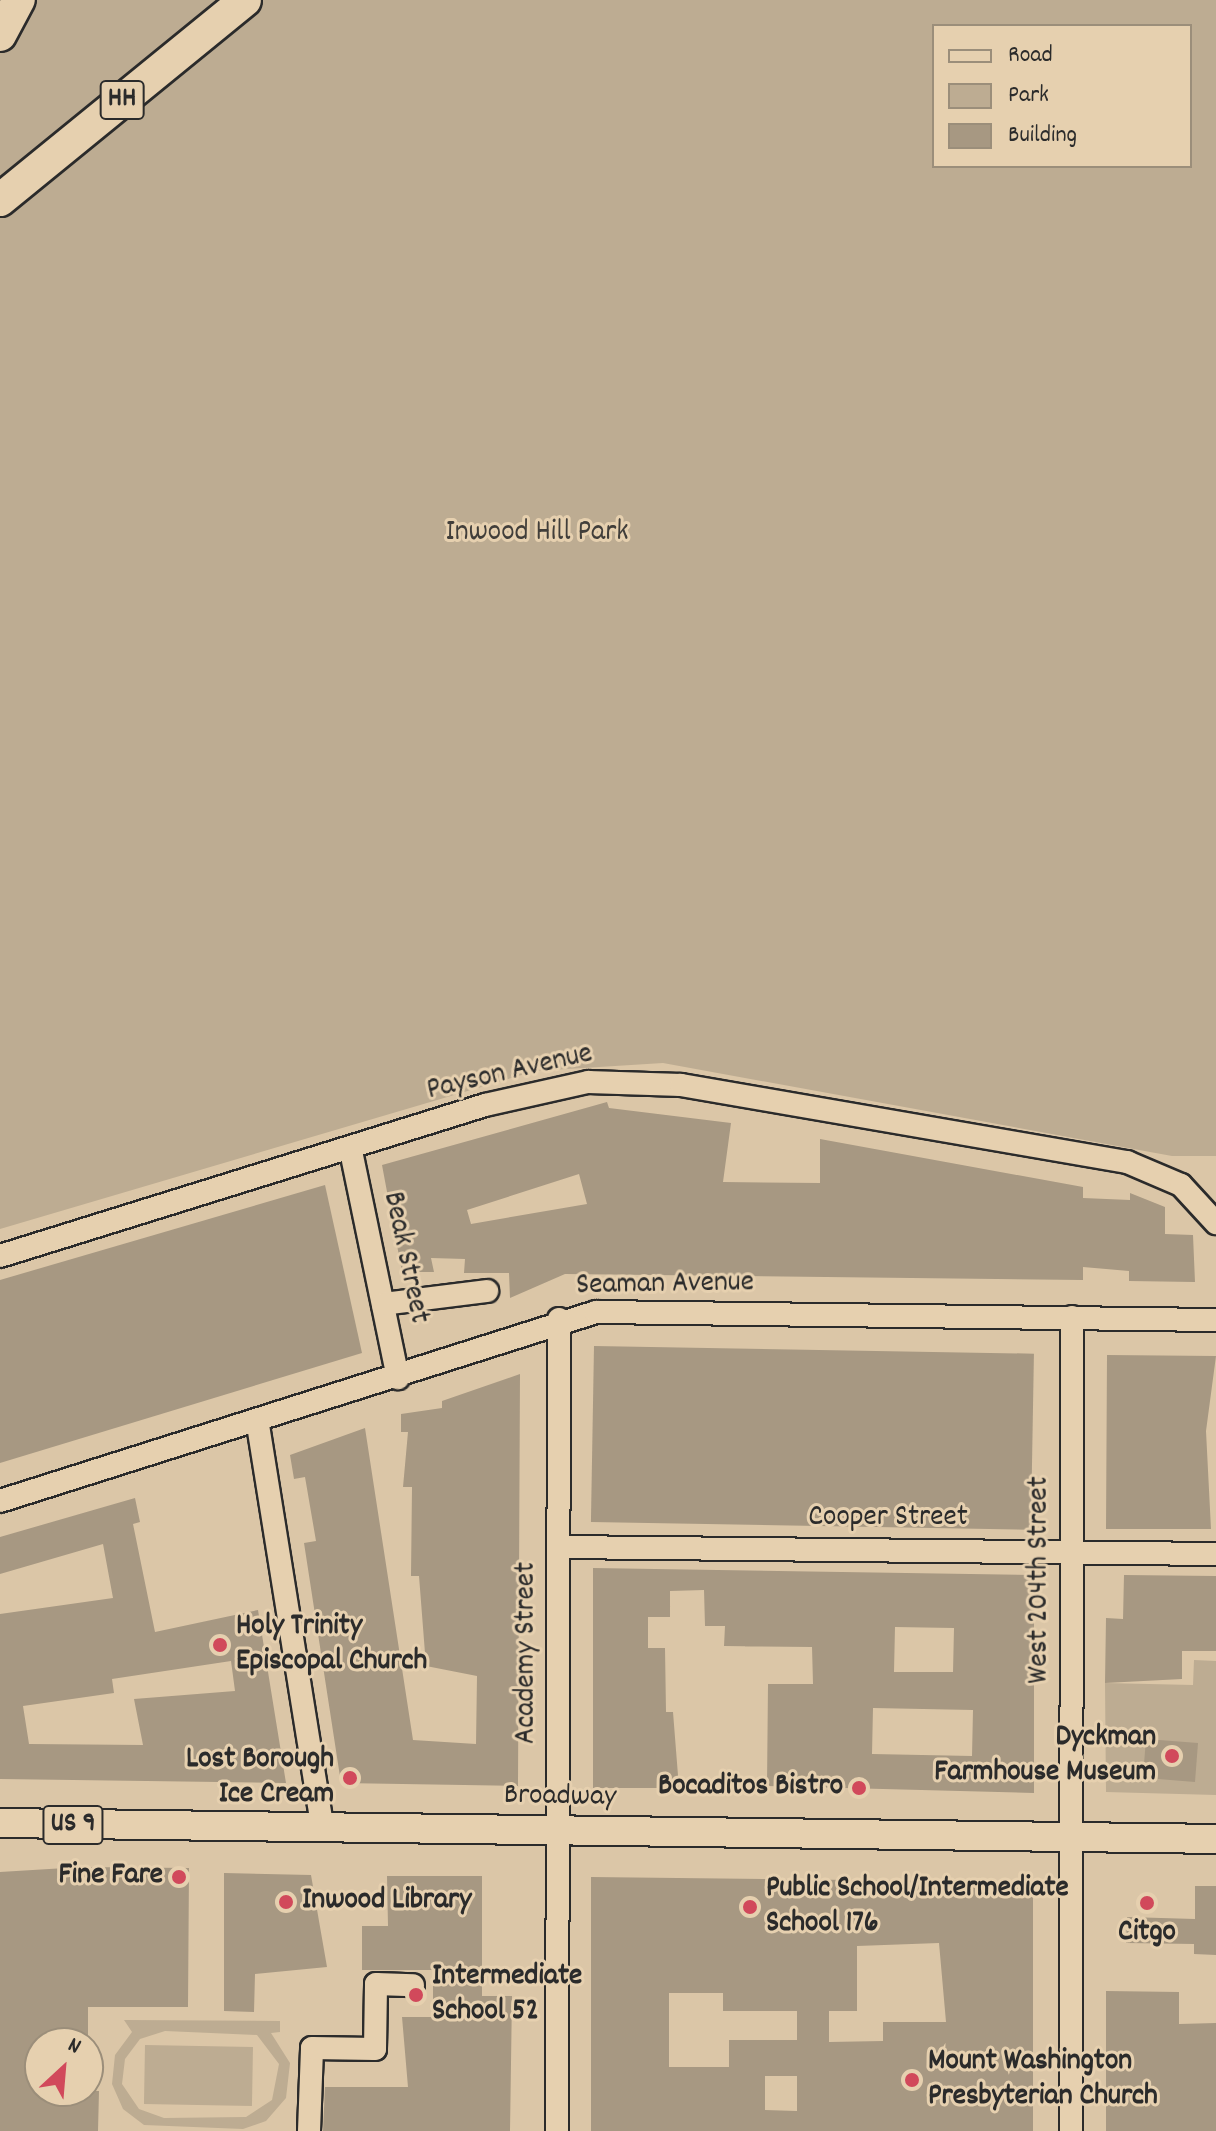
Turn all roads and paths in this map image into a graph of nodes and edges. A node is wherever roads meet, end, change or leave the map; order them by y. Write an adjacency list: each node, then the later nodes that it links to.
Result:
1 (11, 0): 4 (highway)
2 (19, 0): 5 (highway)
3 (245, 0): 6 (highway, HH)
4 (0, 10)
5 (0, 35)
6 (0, 200)
7 (351, 1151): 8 (street, Payson Avenue); 9 (street, Payson Avenue); 11 (street, Beak Street)
8 (1216, 1223)
9 (0, 1256)
10 (487, 1291): 11 (street)
11 (383, 1304): 15 (street, Beak Street)
12 (1072, 1317): 13 (street, Seaman Avenue); 14 (street, Seaman Avenue); 19 (street, West 204th Street)
13 (559, 1319): 15 (street, Seaman Avenue); 18 (street, Academy Street)
14 (1216, 1320)
15 (398, 1378): 16 (street, Seaman Avenue)
16 (258, 1425): 17 (street, Seaman Avenue); 22 (street)
17 (0, 1501)
18 (559, 1547): 19 (street, Cooper Street); 23 (street, Academy Street)
19 (1071, 1551): 20 (street, Cooper Street); 24 (street, West 204th Street)
20 (1216, 1554)
21 (0, 1823): 22 (main road, Broadway / US 9)
22 (323, 1829): 23 (main road, Broadway / US 9)
23 (558, 1832): 24 (main road, Broadway / US 9); 28 (street, Academy Street)
24 (1071, 1838): 25 (main road, Broadway / US 9); 29 (street, West 204th Street)
25 (1216, 1839)
26 (413, 1985): 27 (street)
27 (309, 2131)
28 (557, 2131)
29 (1071, 2131)

